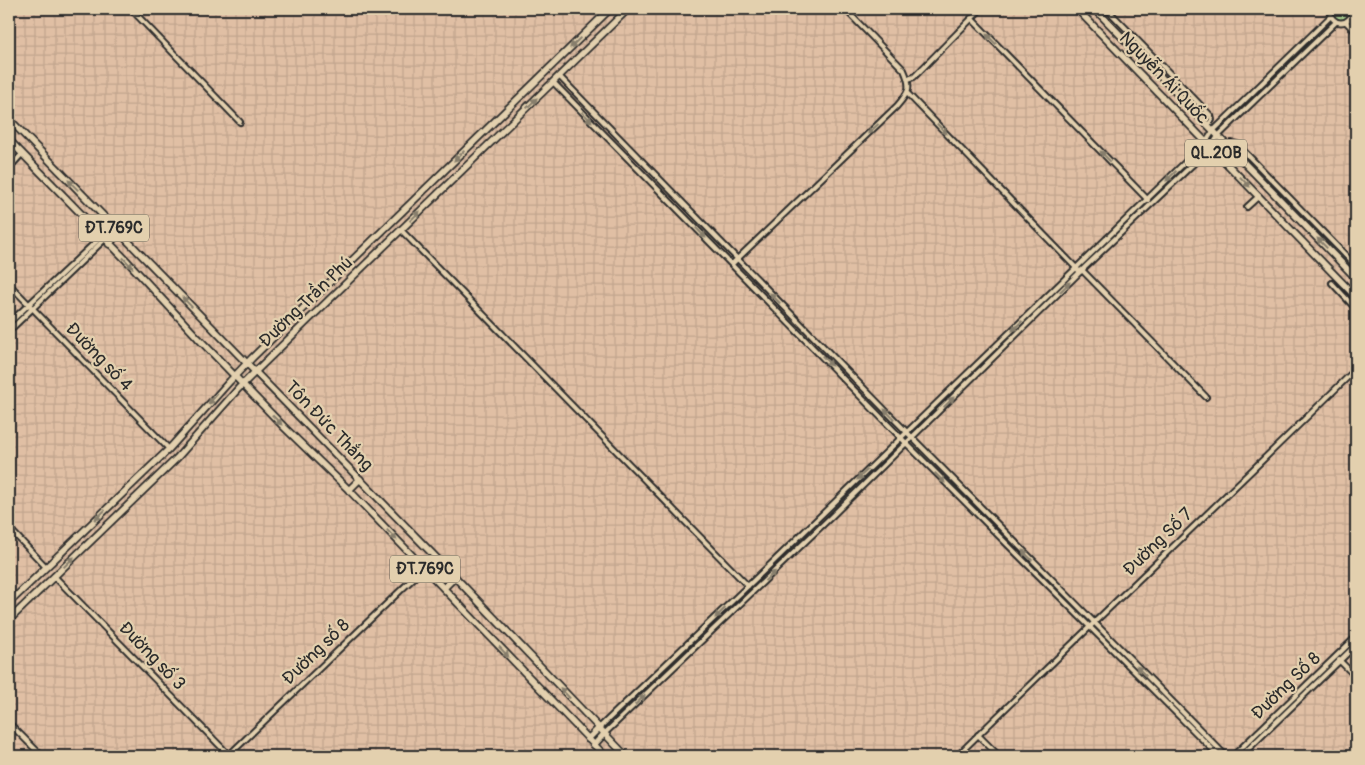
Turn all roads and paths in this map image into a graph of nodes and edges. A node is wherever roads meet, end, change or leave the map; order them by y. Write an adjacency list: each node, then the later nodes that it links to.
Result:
1 (131, 9): 25 (street)
2 (610, 9): 18 (main road, Đường Trần Phú, one-way to 18)
3 (628, 9): 20 (main road, Đường Trần Phú)
4 (845, 9): 21 (street)
5 (981, 9): 12 (street)
6 (1077, 9): 30 (main road, Nguyễn Ái Quốc / QL.20B)
7 (1095, 9): 26 (main road, Nguyễn Ái Quốc / QL.20B)
8 (1107, 9): 26 (street)
9 (1330, 9): 11 (street)
10 (1352, 9): 13 (street)
11 (1330, 16): 14 (street); 27 (street)
12 (972, 18): 21 (street); 38 (street, one-way to 12)
13 (1350, 18): 15 (street); 16 (street)
14 (1336, 22): 15 (street); 28 (street)
15 (1346, 22): 17 (street)
16 (1356, 24)
17 (1356, 32)
18 (550, 68): 19 (main road, Đường Trần Phú); 20 (main road)
19 (544, 74): 22 (main road); 41 (main road, Đường Trần Phú, one-way to 41)
20 (559, 76): 22 (main road, Đường Trần Phú); 34 (street)
21 (908, 78): 23 (street)
22 (553, 82): 36 (street, one-way to 36); 42 (main road, Đường Trần Phú, one-way to 22)
23 (908, 94): 47 (street, one-way to 47); 50 (street, one-way to 50)
24 (9, 118): 43 (main road, Tôn Đức Thắng / ĐT.769C, one-way to 24)
25 (240, 122)
26 (1208, 126): 27 (main road, Nguyễn Ái Quốc / QL.20B)
27 (1214, 131): 28 (main road, Nguyễn Ái Quốc / QL.20B); 30 (street)
28 (1218, 136): 31 (main road, Nguyễn Ái Quốc / QL.20B); 32 (street)
29 (9, 140): 33 (main road, Tôn Đức Thắng / ĐT.769C)
30 (1206, 142): 32 (main road, Nguyễn Ái Quốc / QL.20B); 38 (street, one-way to 38)
31 (1228, 146): 49 (street); 52 (main road, Nguyễn Ái Quốc / QL.20B, one-way to 31)
32 (1211, 147): 37 (main road, Nguyễn Ái Quốc / QL.20B, one-way to 37); 39 (street)
33 (22, 154): 35 (street); 44 (main road, Tôn Đức Thắng / ĐT.769C)
34 (644, 164): 36 (street); 47 (street)
35 (9, 168)
36 (639, 169): 48 (street, one-way to 48)
37 (1258, 196): 40 (street); 55 (main road, Nguyễn Ái Quốc / QL.20B)
38 (1147, 199): 39 (street); 50 (street)
39 (1151, 203): 51 (street)
40 (1247, 206)
41 (392, 221): 42 (main road); 45 (main road, Đường Trần Phú)
42 (400, 230): 46 (main road, Đường Trần Phú); 84 (street)
43 (120, 233): 44 (main road); 63 (main road, Tôn Đức Thắng / ĐT.769C, one-way to 43)
44 (105, 240): 56 (street); 57 (street); 66 (main road, Tôn Đức Thắng / ĐT.769C, one-way to 66)
45 (363, 250): 46 (main road); 63 (main road, Đường Trần Phú)
46 (371, 258): 65 (main road, Đường Trần Phú)
47 (738, 259): 48 (street); 61 (street, one-way to 47)
48 (732, 264): 62 (street)
49 (1356, 266)
50 (1076, 268): 51 (street); 69 (street, one-way to 69)
51 (1081, 271): 68 (street); 71 (street, one-way to 51)
52 (1356, 278)
53 (1332, 283): 58 (street)
54 (9, 284): 56 (street, Đường số 4)
55 (1356, 296)
56 (28, 304): 57 (street, Đường số 4); 59 (street)
57 (33, 308): 60 (street); 73 (street, Đường số 4)
58 (1356, 309)
59 (9, 323)
60 (9, 331)
61 (820, 344): 62 (street); 69 (street, one-way to 61)
62 (814, 349): 70 (street, one-way to 70)
63 (247, 364): 65 (main road, Tôn Đức Thắng / ĐT.769C); 66 (main road, Đường Trần Phú)
64 (1356, 369): 89 (street, Đường Số 7)
65 (255, 372): 67 (main road, Đường Trần Phú); 75 (main road, Tôn Đức Thắng / ĐT.769C)
66 (234, 376): 67 (main road, Tôn Đức Thắng / ĐT.769C); 73 (main road, Đường Trần Phú, one-way to 73)
67 (243, 385): 74 (main road, Đường Trần Phú); 76 (main road, Tôn Đức Thắng / ĐT.769C, one-way to 76)
68 (1206, 397)
69 (906, 432): 70 (street); 71 (street)
70 (901, 438): 72 (street); 77 (street, one-way to 77)
71 (912, 438): 72 (street); 89 (street, one-way to 71)
72 (907, 444): 78 (street); 90 (street, one-way to 90)
73 (169, 449): 74 (main road); 80 (main road, Đường Trần Phú, one-way to 80)
74 (177, 458): 82 (main road, Đường Trần Phú, one-way to 74)
75 (360, 480): 76 (main road); 83 (main road, Tôn Đức Thắng / ĐT.769C)
76 (349, 490): 81 (main road, Tôn Đức Thắng / ĐT.769C, one-way to 81)
77 (826, 510): 78 (street); 84 (street)
78 (832, 516): 86 (street, one-way to 78)
79 (9, 528): 80 (street)
80 (46, 567): 82 (main road); 87 (main road, Đường Trần Phú)
81 (424, 568): 85 (main road, Tôn Đức Thắng / ĐT.769C); 106 (street, Đường số 8)
82 (54, 576): 88 (main road, Đường Trần Phú); 106 (street, Đường số 3)
83 (455, 577): 85 (main road); 99 (main road, Tôn Đức Thắng / ĐT.769C, one-way to 83)
84 (748, 586): 86 (street); 93 (street, one-way to 93)
85 (444, 588): 102 (main road, Tôn Đức Thắng / ĐT.769C, one-way to 102)
86 (754, 591): 94 (street)
87 (9, 603)
88 (9, 620)
89 (1094, 623): 90 (street, Đường Số 7); 112 (street, one-way to 89)
90 (1089, 627): 101 (street, Đường Số 7); 111 (street)
91 (1356, 637): 95 (street, Đường Số 8)
92 (1356, 645): 96 (street, Đường Số 8)
93 (681, 650): 94 (street); 99 (street)
94 (686, 656): 100 (street, one-way to 94)
95 (1336, 657): 96 (street); 104 (street, Đường Số 8)
96 (1340, 661): 97 (street); 113 (street, Đường Số 8)
97 (1356, 677)
98 (9, 723): 105 (street)
99 (599, 728): 100 (main road, Tôn Đức Thắng / ĐT.769C); 102 (main road)
100 (604, 734): 103 (main road); 108 (main road, Tôn Đức Thắng / ĐT.769C)
101 (978, 735): 109 (street, Đường Số 7); 110 (street)
102 (588, 739): 103 (main road, Tôn Đức Thắng / ĐT.769C)
103 (594, 745): 107 (main road, Tôn Đức Thắng / ĐT.769C)
104 (1235, 755): 112 (street)
105 (42, 756)
106 (229, 756)
107 (605, 756)
108 (626, 756)
109 (957, 756)
110 (999, 756)
111 (1219, 756)
112 (1224, 756)
113 (1241, 756)

